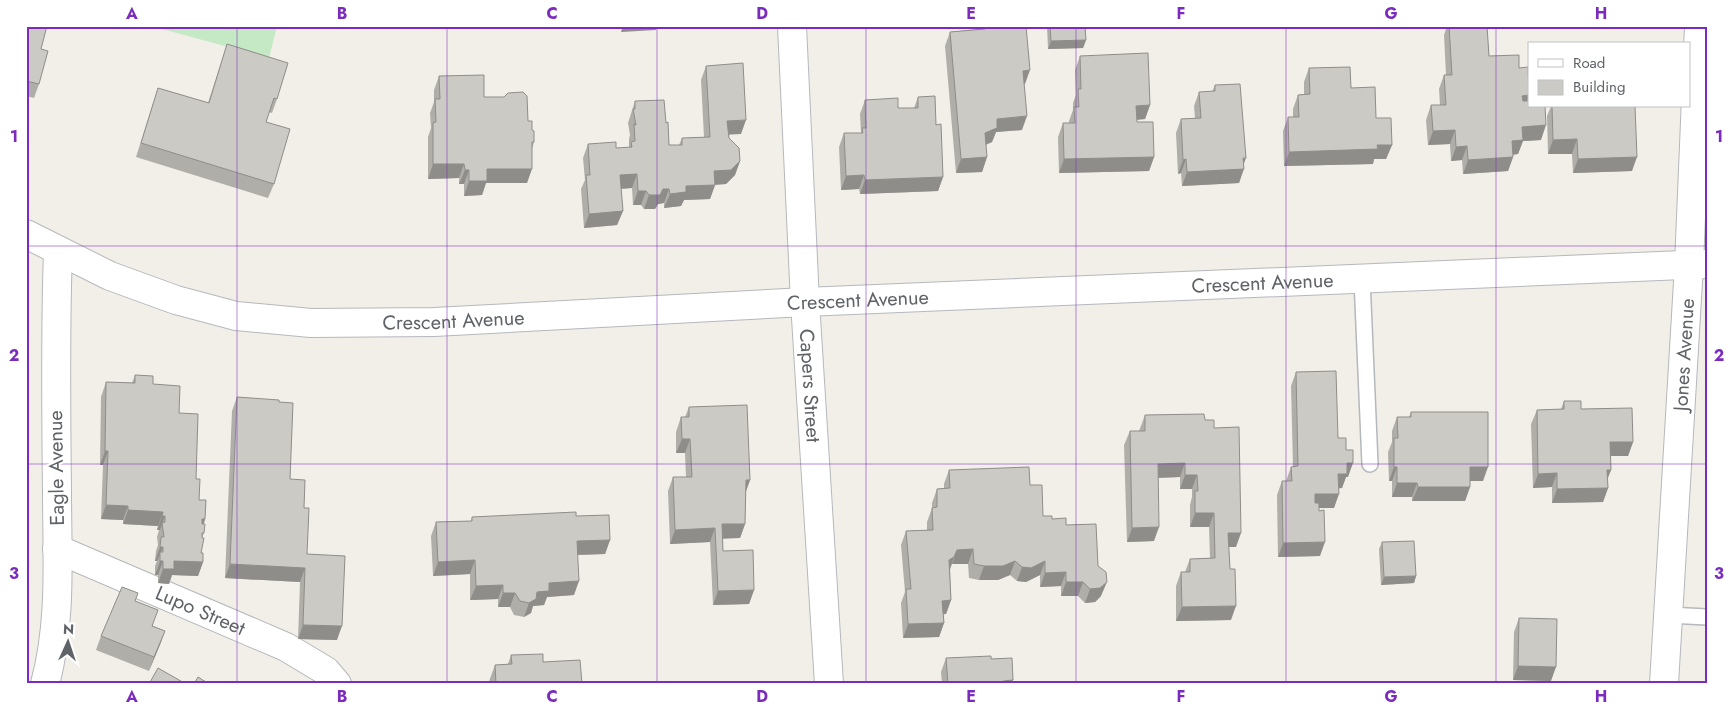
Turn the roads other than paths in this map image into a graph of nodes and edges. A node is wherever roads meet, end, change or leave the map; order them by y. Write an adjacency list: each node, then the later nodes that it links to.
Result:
1 (792, 26): 7 (street, Capers Street)
2 (1699, 26): 5 (street, Jones Avenue)
3 (26, 234): 4 (street, Crescent Avenue)
4 (58, 252): 7 (street, Crescent Avenue); 9 (street, Eagle Avenue)
5 (1698, 265): 6 (street, Crescent Avenue); 10 (street, Jones Avenue)
6 (1362, 279): 7 (street, Crescent Avenue); 8 (lane)
7 (805, 302): 14 (street, Capers Street)
8 (1370, 464)
9 (57, 549): 12 (street, Eagle Avenue); 13 (street, Lupo Street)
10 (1668, 615): 11 (lane); 15 (street, Jones Avenue)
11 (1707, 617)
12 (45, 684)
13 (338, 684)
14 (829, 684)
15 (1664, 684)

